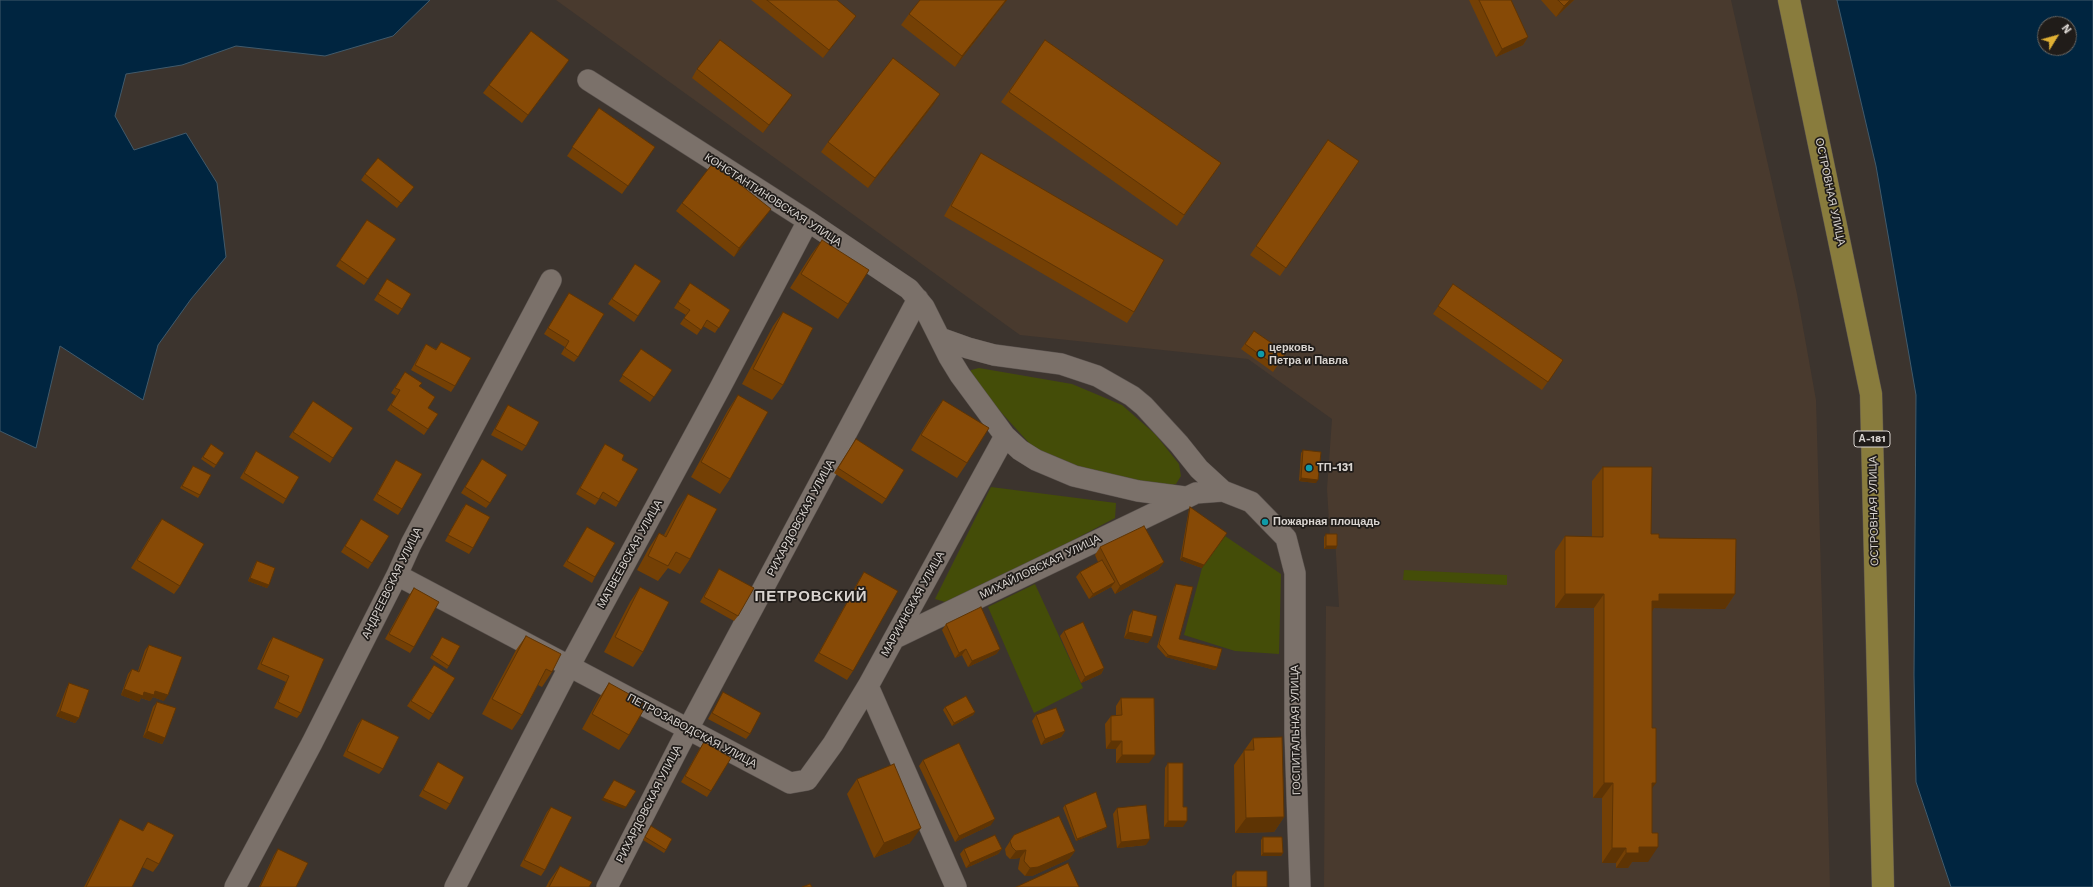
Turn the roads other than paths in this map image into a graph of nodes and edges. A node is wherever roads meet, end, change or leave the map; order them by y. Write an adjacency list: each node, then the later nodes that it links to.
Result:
1 (1789, 0): 21 (main road, ОСТРОВНАЯ УЛИЦА / А-181)
2 (588, 80): 3 (street, КОНСТАНТИНОВСКАЯ УЛИЦА)
3 (808, 221): 5 (street, КОНСТАНТИНОВСКАЯ УЛИЦА); 12 (street, МАТВЕЕВСКАЯ УЛИЦА)
4 (551, 280): 10 (street, АНДРЕЕВСКАЯ УЛИЦА)
5 (918, 299): 6 (street, КОНСТАНТИНОВСКАЯ УЛИЦА); 14 (street, РИХАРДОВСКАЯ УЛИЦА)
6 (940, 338): 7 (street, КОНСТАНТИНОВСКАЯ УЛИЦА); 8 (street)
7 (1005, 436): 9 (street, КОНСТАНТИНОВСКАЯ УЛИЦА); 11 (street, МАРИИНСКАЯ УЛИЦА)
8 (1224, 491): 9 (street); 20 (street, ГОСПИТАЛЬНАЯ УЛИЦА)
9 (1185, 497): 11 (street, МИХАЙЛОВСКАЯ УЛИЦА)
10 (397, 576): 12 (street, ПЕТРОЗАВОДСКАЯ УЛИЦА); 16 (street, АНДРЕЕВСКАЯ УЛИЦА)
11 (895, 638): 13 (street, МАРИИНСКАЯ УЛИЦА)
12 (569, 667): 14 (street, ПЕТРОЗАВОДСКАЯ УЛИЦА); 17 (street, МАТВЕЕВСКАЯ УЛИЦА)
13 (868, 686): 15 (street, МАРИИНСКАЯ УЛИЦА); 19 (street)
14 (688, 729): 15 (street, ПЕТРОЗАВОДСКАЯ УЛИЦА); 18 (street, РИХАРДОВСКАЯ УЛИЦА)
15 (816, 769)
16 (235, 887)
17 (454, 887)
18 (607, 887)
19 (956, 887)
20 (1300, 887)
21 (1883, 887)

